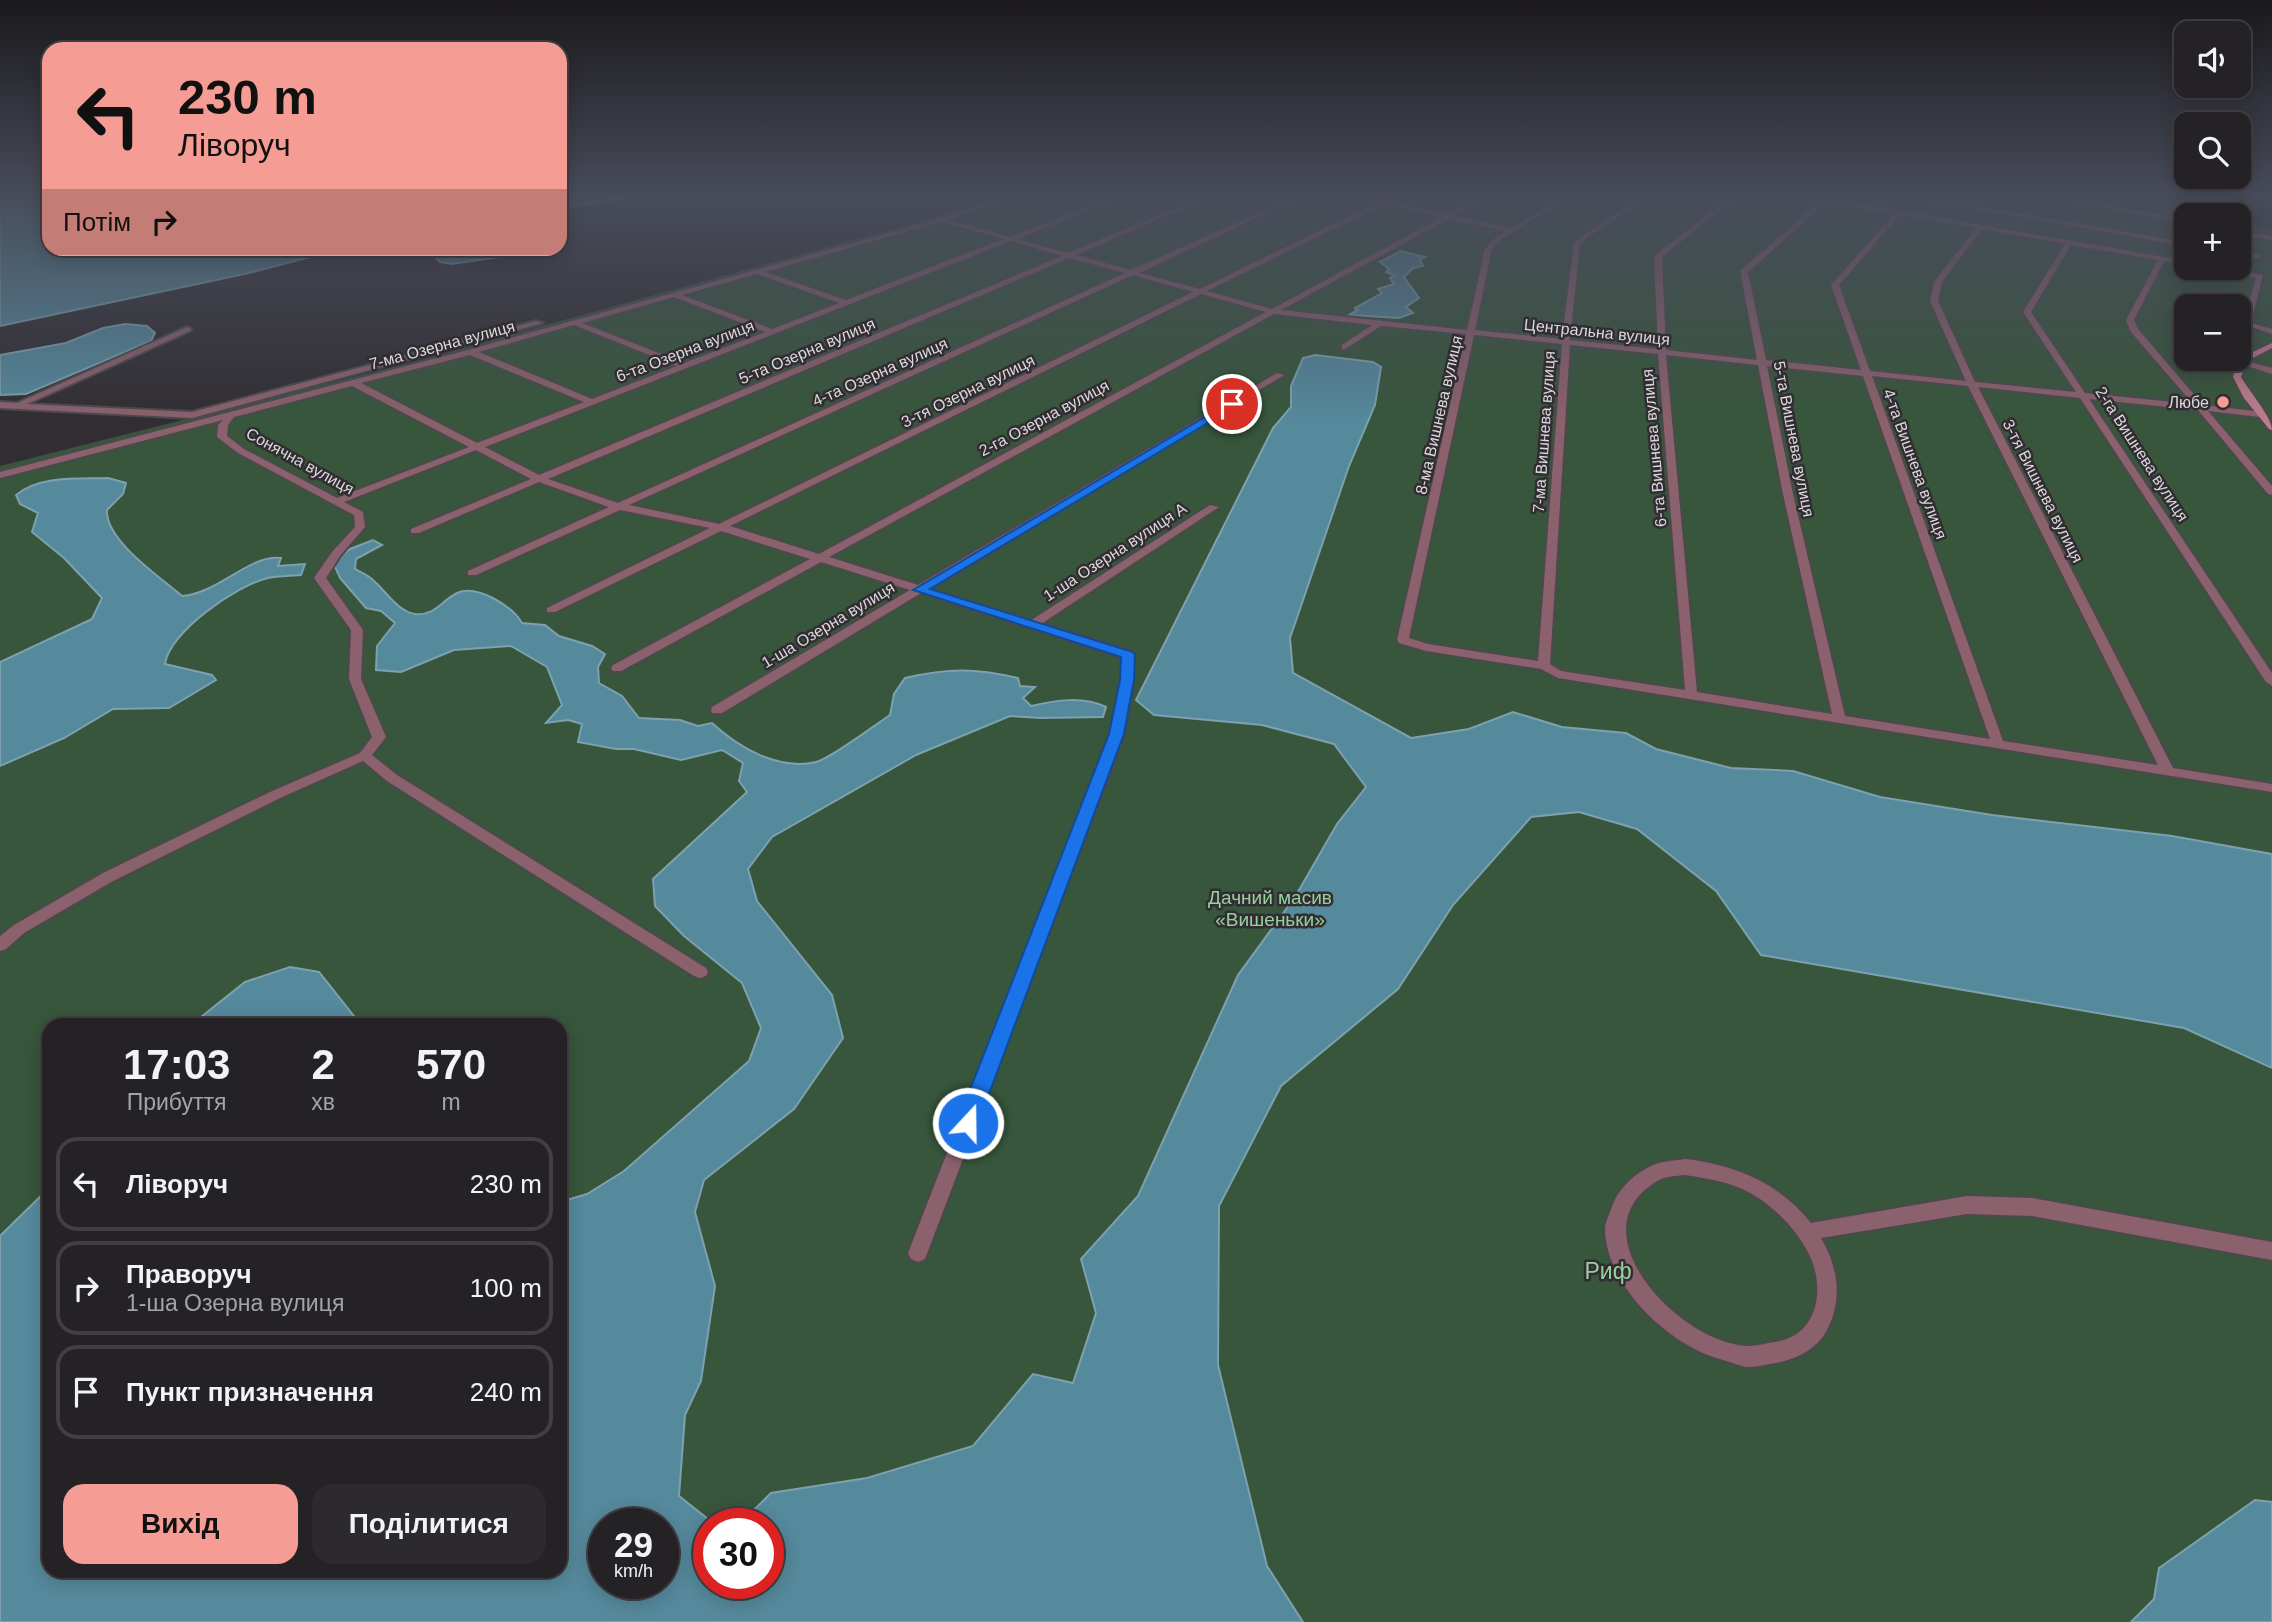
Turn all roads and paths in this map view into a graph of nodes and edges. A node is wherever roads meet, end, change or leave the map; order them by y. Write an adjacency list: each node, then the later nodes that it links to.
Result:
1 (759, 272): 19 (street, 7-ма Озерна вулиця); 20 (street)
2 (926, 272): 20 (street, 6-та Озерна вулиця)
3 (1032, 272): 54 (street, 5-та Озерна вулиця)
4 (1127, 272): 16 (street, Центральна вулиця)
5 (1135, 272): 16 (street, 4-та Озерна вулиця)
6 (1242, 272): 18 (street, 3-тя Озерна вулиця)
7 (1347, 272): 22 (street, 2-га Озерна вулиця)
8 (1484, 272): 28 (street, 8-ма Вишнева вулиця)
9 (1574, 272): 29 (street, 7-ма Вишнева вулиця)
10 (1659, 272): 33 (street, 6-та Вишнева вулиця)
11 (1744, 272): 35 (street, 5-та Вишнева вулиця)
12 (1847, 272): 40 (street, 4-та Вишнева вулиця)
13 (1946, 272): 43 (street, 3-тя Вишнева вулиця)
14 (2051, 272): 44 (street, 2-га Вишнева вулиця)
15 (2155, 272): 48 (street)
16 (1132, 273): 18 (street, Центральна вулиця); 57 (street, 4-та Озерна вулиця)
17 (2251, 275): 27 (street)
18 (1201, 292): 22 (street, Центральна вулиця); 59 (street, 3-тя Озерна вулиця)
19 (676, 295): 23 (street, 7-ма Озерна вулиця); 26 (street)
20 (846, 303): 26 (street, 6-та Озерна вулиця)
21 (598, 308): 47 (street)
22 (1273, 312): 24 (street, Центральна вулиця); 61 (street, 2-га Озерна вулиця)
23 (575, 323): 32 (street, 7-ма Озерна вулиця); 37 (street)
24 (1379, 323): 28 (street, Центральна вулиця); 31 (street)
25 (187, 329): 47 (street)
26 (773, 332): 37 (street, 6-та Озерна вулиця)
27 (2272, 332)
28 (1472, 333): 29 (street, Центральна вулиця); 66 (street, 8-ма Вишнева вулиця)
29 (1566, 343): 33 (street, Центральна вулиця); 66 (street, 7-ма Вишнева вулиця)
30 (2272, 345): 34 (street)
31 (1345, 347)
32 (471, 352): 42 (street, 7-ма Озерна вулиця); 45 (street)
33 (1662, 353): 35 (street, Центральна вулиця); 69 (street, 6-та Вишнева вулиця)
34 (2251, 356)
35 (1763, 363): 40 (street, Центральна вулиця); 71 (street, 5-та Вишнева вулиця)
36 (2251, 364): 39 (street)
37 (684, 366): 45 (street, 6-та Озерна вулиця)
38 (2238, 371): 49 (street)
39 (2272, 371)
40 (1866, 374): 43 (street, Центральна вулиця); 72 (street, 4-та Вишнева вулиця)
41 (1280, 375): 63 (street, 1-ша Озерна вулиця)
42 (354, 383): 50 (street, 7-ма Озерна вулиця); 52 (street)
43 (1972, 384): 44 (street, Центральна вулиця); 74 (street, 3-тя Вишнева вулиця)
44 (2085, 396): 48 (street, Центральна вулиця); 68 (street, 2-га Вишнева вулиця)
45 (592, 402): 52 (street, 6-та Озерна вулиця)
46 (0, 405): 47 (street)
47 (17, 405)
48 (2202, 408): 49 (street, Центральна вулиця); 55 (street)
49 (2260, 414): 51 (street)
50 (230, 417): 53 (street, 7-ма Озерна вулиця); 56 (street, Сонячна вулиця)
51 (2272, 427)
52 (478, 446): 54 (street); 56 (street, 6-та Озерна вулиця)
53 (0, 475)
54 (539, 479): 57 (street); 60 (street, 5-та Озерна вулиця)
55 (2272, 492)
56 (338, 501): 73 (street, Сонячна вулиця)
57 (617, 506): 59 (street); 62 (street, 4-та Озерна вулиця)
58 (1214, 507): 65 (street, 1-ша Озерна вулиця А)
59 (721, 527): 61 (street); 64 (street, 3-тя Озерна вулиця)
60 (415, 531)
61 (819, 559): 63 (street); 67 (street, 2-га Озерна вулиця)
62 (471, 573)
63 (919, 590): 65 (street); 70 (street, 1-ша Озерна вулиця)
64 (551, 610)
65 (1033, 624): 80 (street)
66 (1544, 666): 69 (street)
67 (617, 668)
68 (2272, 682)
69 (1691, 693): 71 (street)
70 (717, 710)
71 (1839, 718): 72 (street)
72 (1998, 744): 74 (street)
73 (365, 757): 76 (street); 77 (street)
74 (2168, 772): 75 (street)
75 (2272, 788)
76 (0, 945)
77 (700, 972)
78 (1807, 1232): 78 (street); 79 (street)
79 (2272, 1251)
80 (918, 1253)

